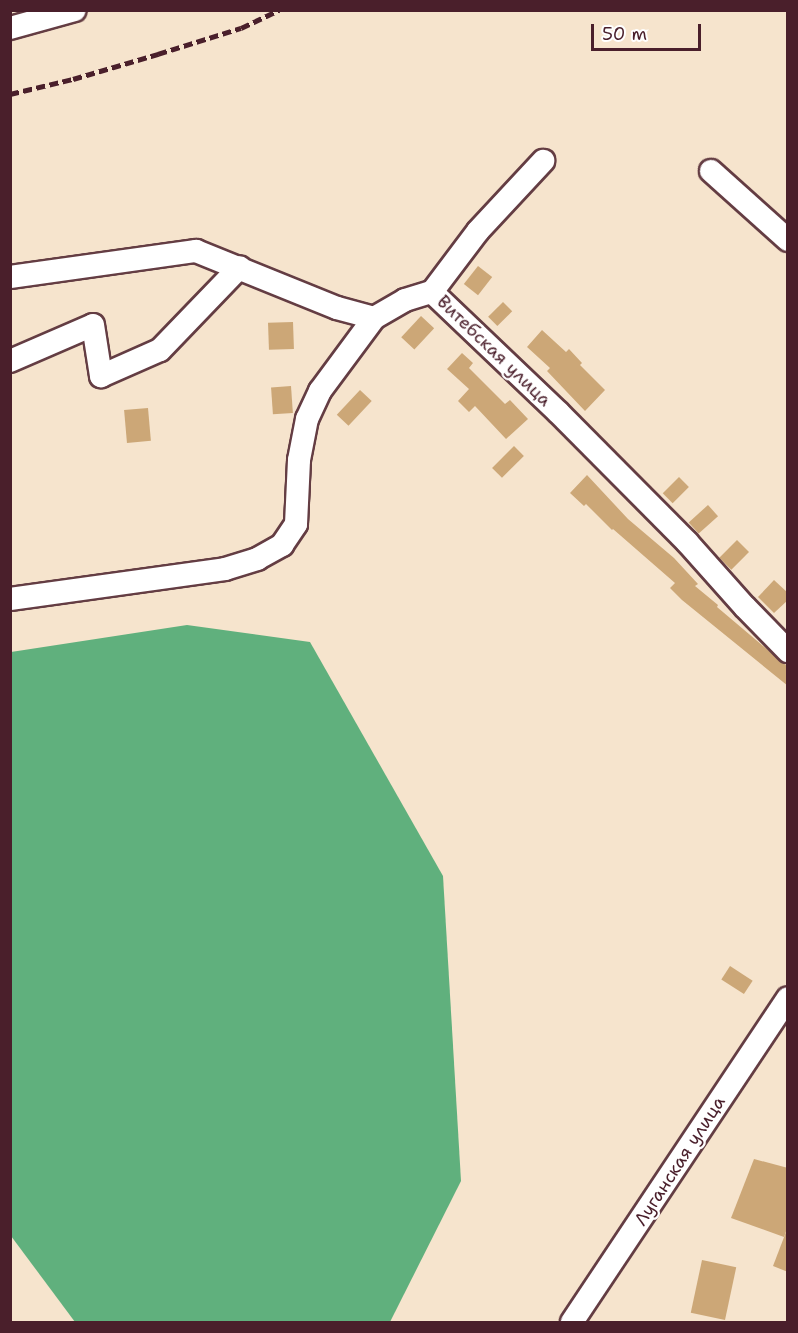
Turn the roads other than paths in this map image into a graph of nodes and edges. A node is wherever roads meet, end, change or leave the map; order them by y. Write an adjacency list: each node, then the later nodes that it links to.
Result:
1 (75, 10): 2 (street)
2 (10, 28)
3 (543, 161): 8 (street)
4 (711, 171): 5 (street)
5 (788, 240)
6 (240, 267): 7 (street); 9 (street); 10 (street)
7 (10, 277)
8 (432, 292): 9 (street, Витебская улица); 12 (street, Витебская улица)
9 (374, 318): 11 (street)
10 (10, 361)
11 (10, 599)
12 (788, 651)
13 (788, 998): 14 (street, Луганская улица)
14 (572, 1323)

